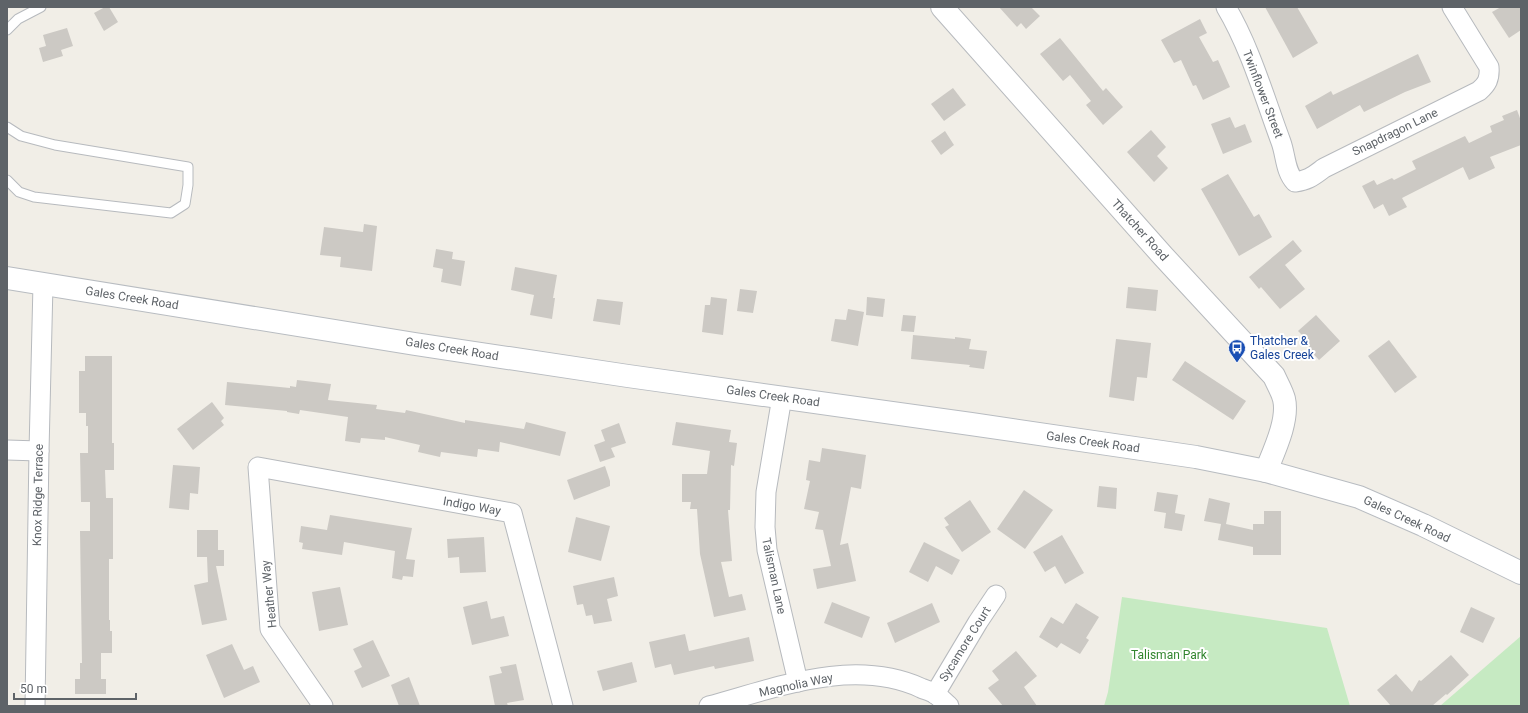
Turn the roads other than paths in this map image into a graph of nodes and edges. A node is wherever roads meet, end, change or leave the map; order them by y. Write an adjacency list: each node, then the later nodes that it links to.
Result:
1 (41, 7): 5 (lane)
2 (942, 7): 15 (main road, Thatcher Road)
3 (1226, 7): 8 (street, Twinflower Street)
4 (1452, 7): 8 (street, Snapdragon Lane)
5 (7, 30)
6 (7, 127): 7 (lane)
7 (7, 180)
8 (1295, 182)
9 (7, 278): 10 (main road, Gales Creek Road)
10 (44, 284): 11 (main road, Gales Creek Road); 13 (street, Knox Ridge Terrace)
11 (782, 397): 15 (main road, Gales Creek Road); 18 (street, Talisman Lane)
12 (7, 450): 13 (street)
13 (39, 451): 20 (street, Knox Ridge Terrace)
14 (258, 467): 21 (street, Heather Way); 22 (street, Indigo Way)
15 (1266, 471): 16 (main road, Gales Creek Road)
16 (1521, 573)
17 (996, 595): 19 (street, Sycamore Court)
18 (798, 682): 19 (street, Magnolia Way); 23 (street, Magnolia Way)
19 (942, 700)
20 (36, 706)
21 (323, 706)
22 (563, 706)
23 (708, 706)

